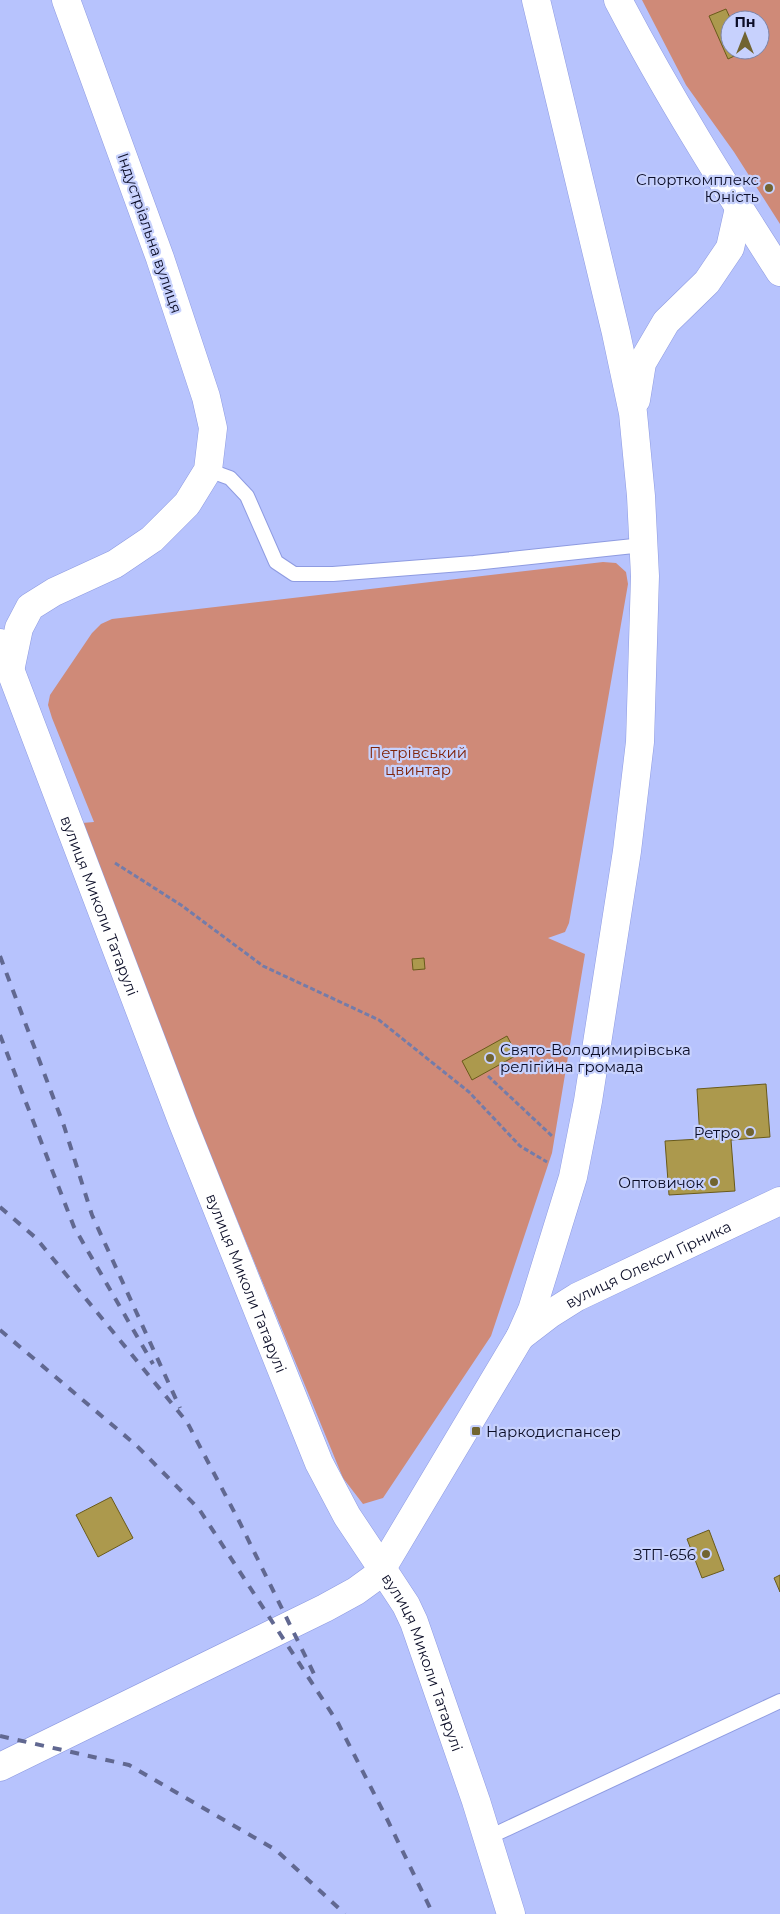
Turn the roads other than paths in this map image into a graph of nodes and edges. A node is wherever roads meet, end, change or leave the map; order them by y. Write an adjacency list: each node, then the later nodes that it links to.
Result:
1 (66, 0): 7 (street, Індустріальна вулиця)
2 (536, 0): 6 (street)
3 (618, 0): 4 (street)
4 (739, 208): 5 (street); 6 (street)
5 (780, 272)
6 (633, 414): 8 (street)
7 (208, 470): 8 (lane); 10 (street)
8 (643, 545): 12 (street)
9 (0, 643): 10 (street, вулиця Миколи Татарулі)
10 (10, 670): 13 (street, вулиця Миколи Татарулі)
11 (780, 1201): 12 (street, вулиця Олекси Гірника)
12 (520, 1337): 13 (street)
13 (382, 1570): 15 (street); 16 (street, вулиця Миколи Татарулі)
14 (780, 1701): 16 (lane)
15 (0, 1767)
16 (487, 1838): 17 (street, вулиця Миколи Татарулі)
17 (511, 1914)

